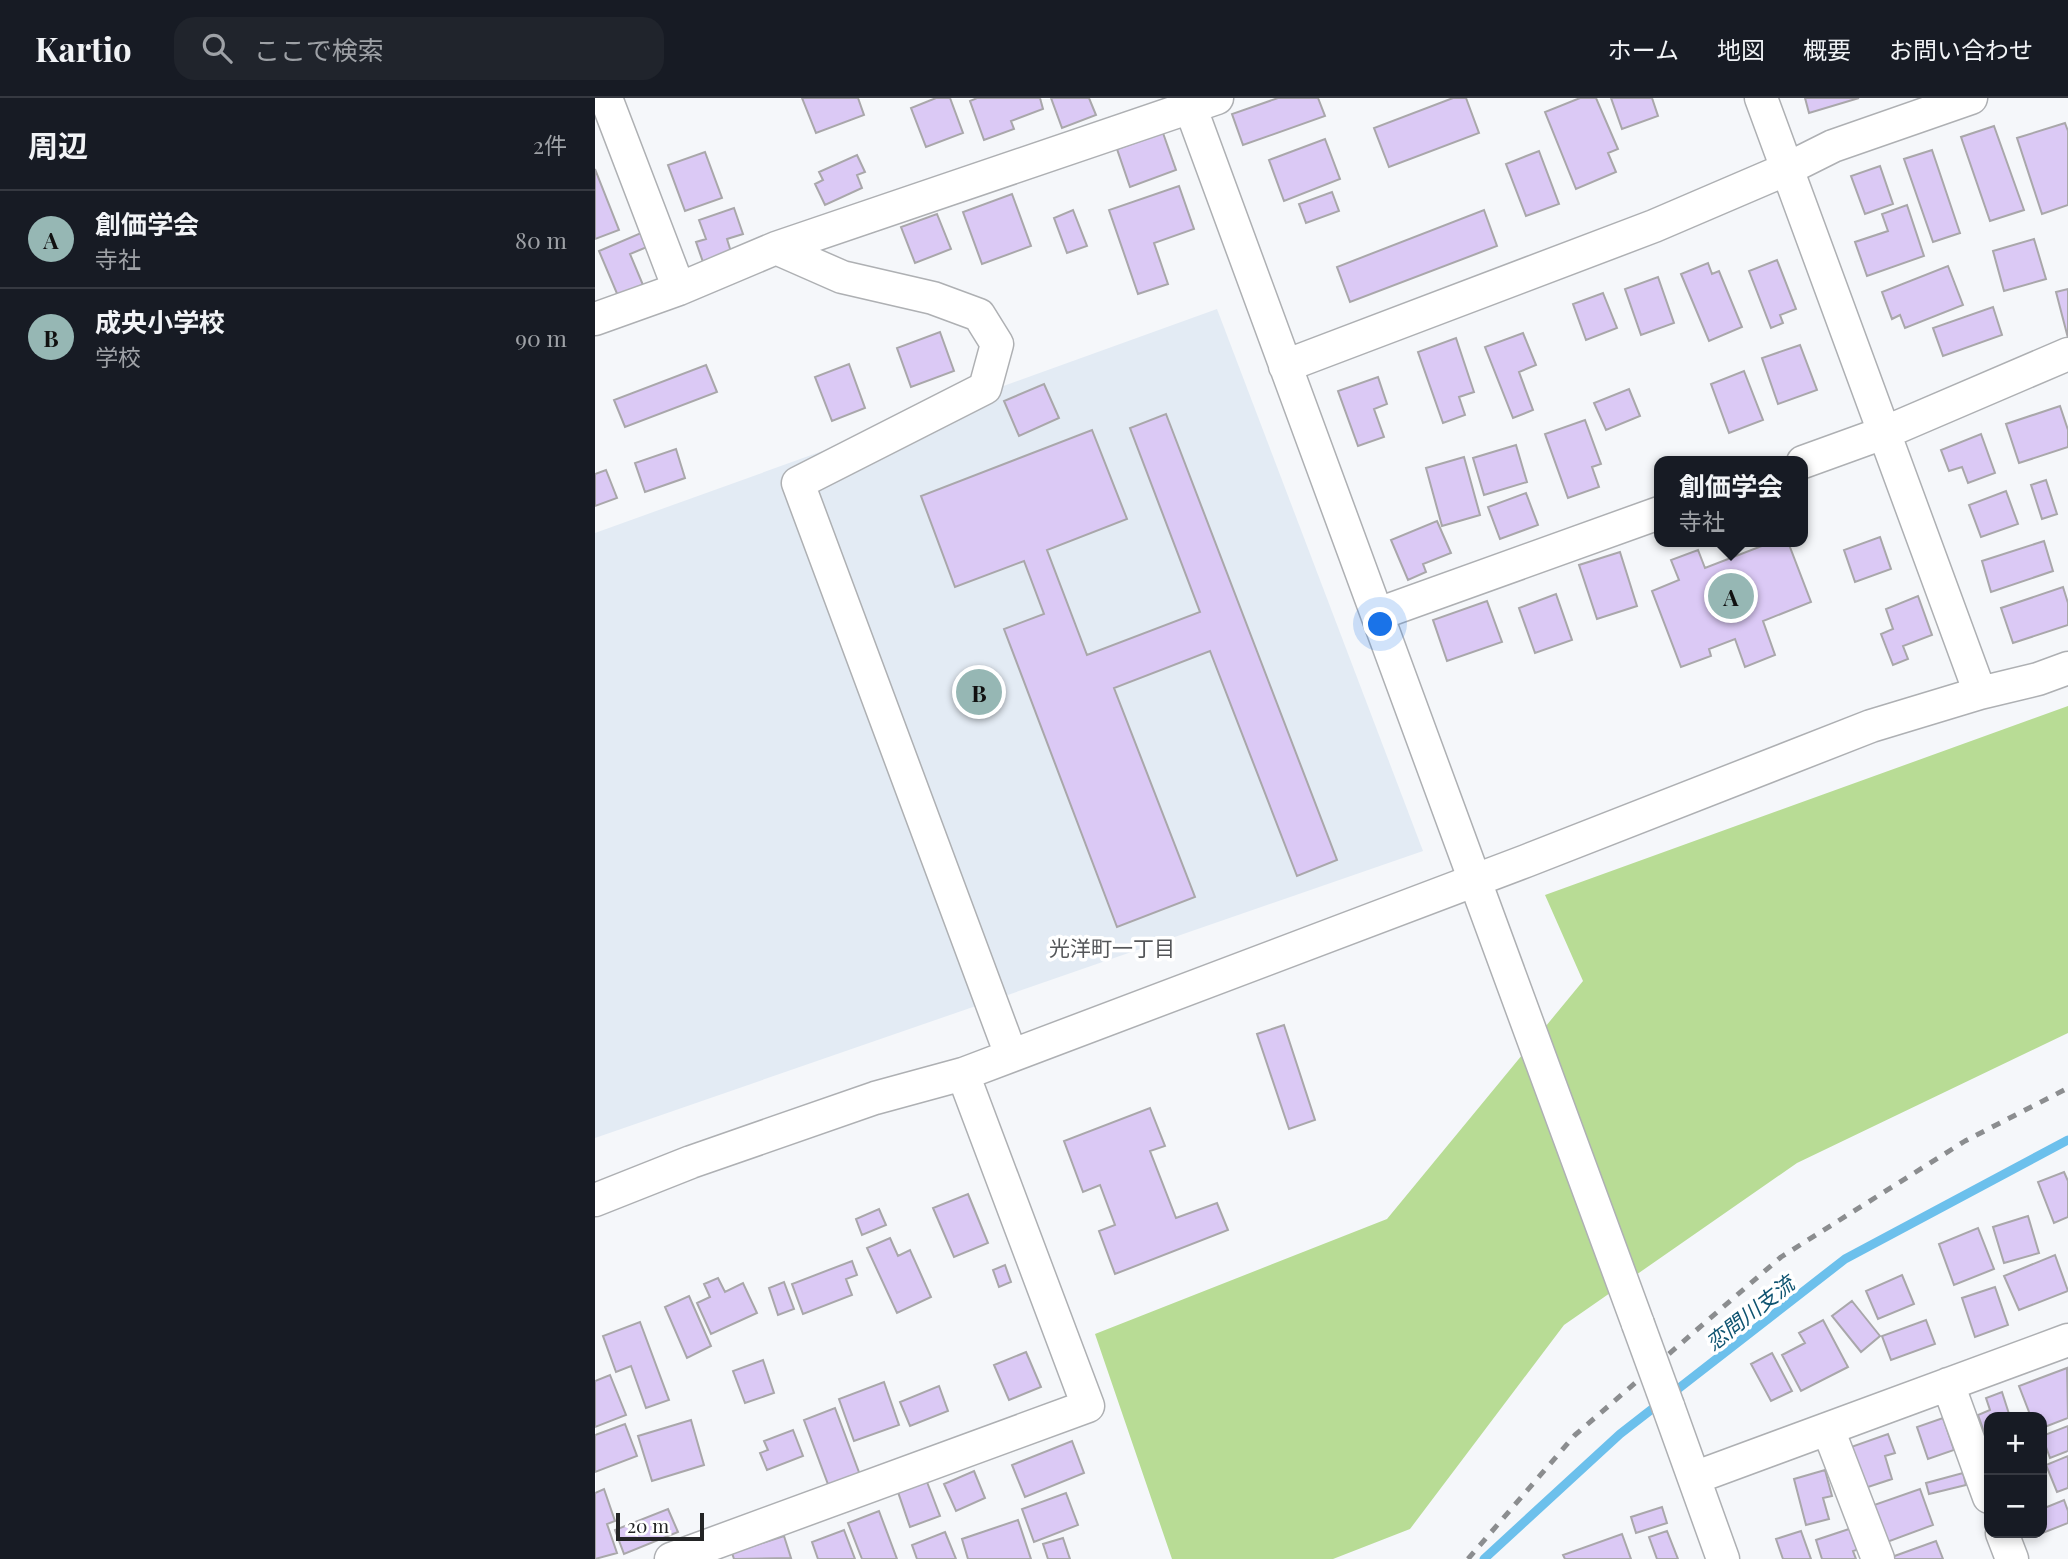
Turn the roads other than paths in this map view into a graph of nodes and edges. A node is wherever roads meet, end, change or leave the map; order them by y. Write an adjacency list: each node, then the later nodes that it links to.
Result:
1 (606, 98): 7 (street)
2 (1761, 98): 5 (street)
3 (1971, 98): 5 (street)
4 (1198, 101): 6 (street); 10 (street)
5 (1787, 169): 10 (street); 11 (street)
6 (776, 248): 7 (street); 18 (street)
7 (679, 289): 8 (street)
8 (595, 319)
9 (2068, 354): 11 (street)
10 (1285, 366): 14 (street)
11 (1886, 432): 12 (street); 16 (street)
12 (1808, 460)
13 (1654, 515): 14 (street)
14 (1378, 614): 17 (street)
15 (2068, 668): 16 (street)
16 (1980, 693): 17 (street)
17 (1476, 879): 18 (street); 24 (street, bridge)
18 (1011, 1055): 19 (street)
19 (963, 1074): 20 (street); 27 (street)
20 (595, 1200)
21 (2067, 1344): 22 (street)
22 (1948, 1384): 23 (street); 25 (street)
23 (1828, 1429): 24 (street); 29 (street)
24 (1694, 1478): 28 (street)
25 (1984, 1483)
26 (2004, 1538): 30 (street)
27 (671, 1559)
28 (1723, 1559)
29 (1878, 1559)
30 (2012, 1559)

